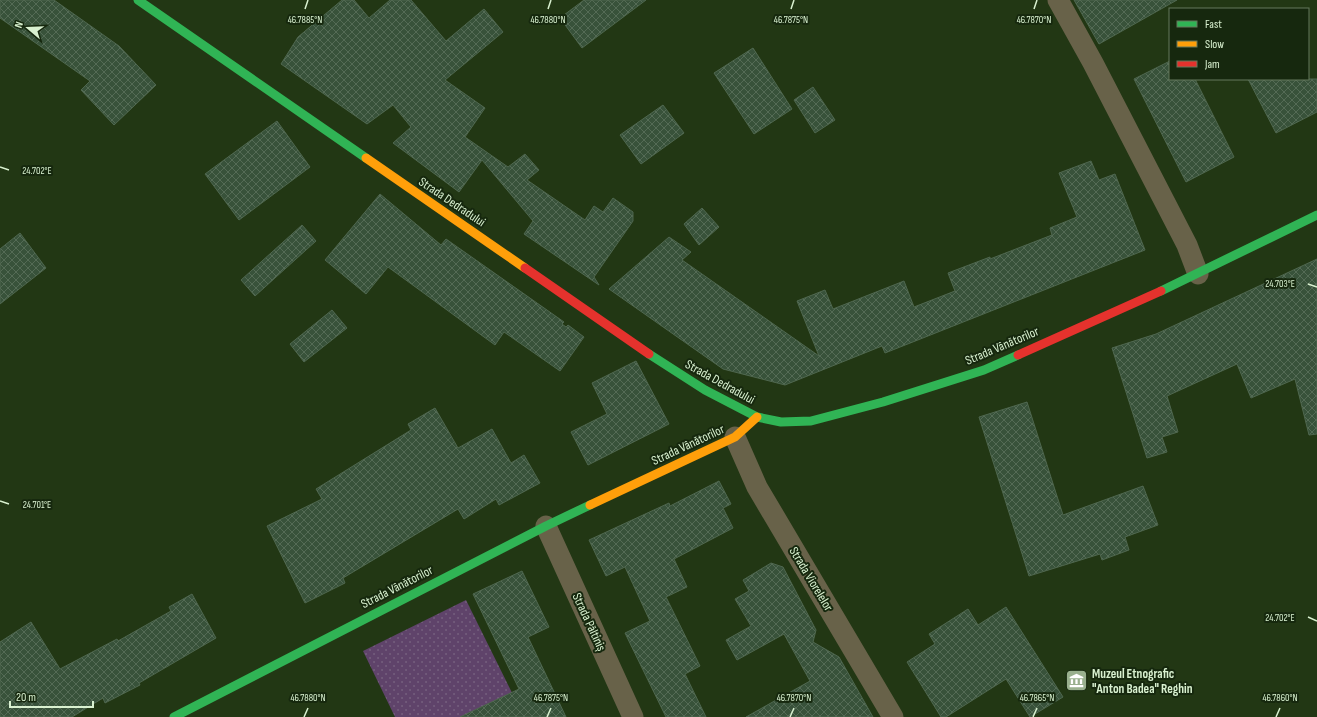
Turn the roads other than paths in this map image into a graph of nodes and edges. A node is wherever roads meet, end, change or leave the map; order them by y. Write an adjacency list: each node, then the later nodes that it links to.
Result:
1 (138, 0): 5 (main road, Strada Dedradului)
2 (1058, 0): 4 (street)
3 (1317, 215): 4 (main road, Strada Vânătorilor)
4 (1198, 274): 5 (main road, Strada Vânătorilor)
5 (757, 417): 6 (main road, Strada Vânătorilor)
6 (735, 437): 7 (main road, Strada Vânătorilor); 10 (street, Strada Viorelelor)
7 (546, 526): 8 (main road, Strada Vânătorilor); 9 (street, Strada Păltiniș)
8 (174, 717)
9 (633, 717)
10 (893, 717)

